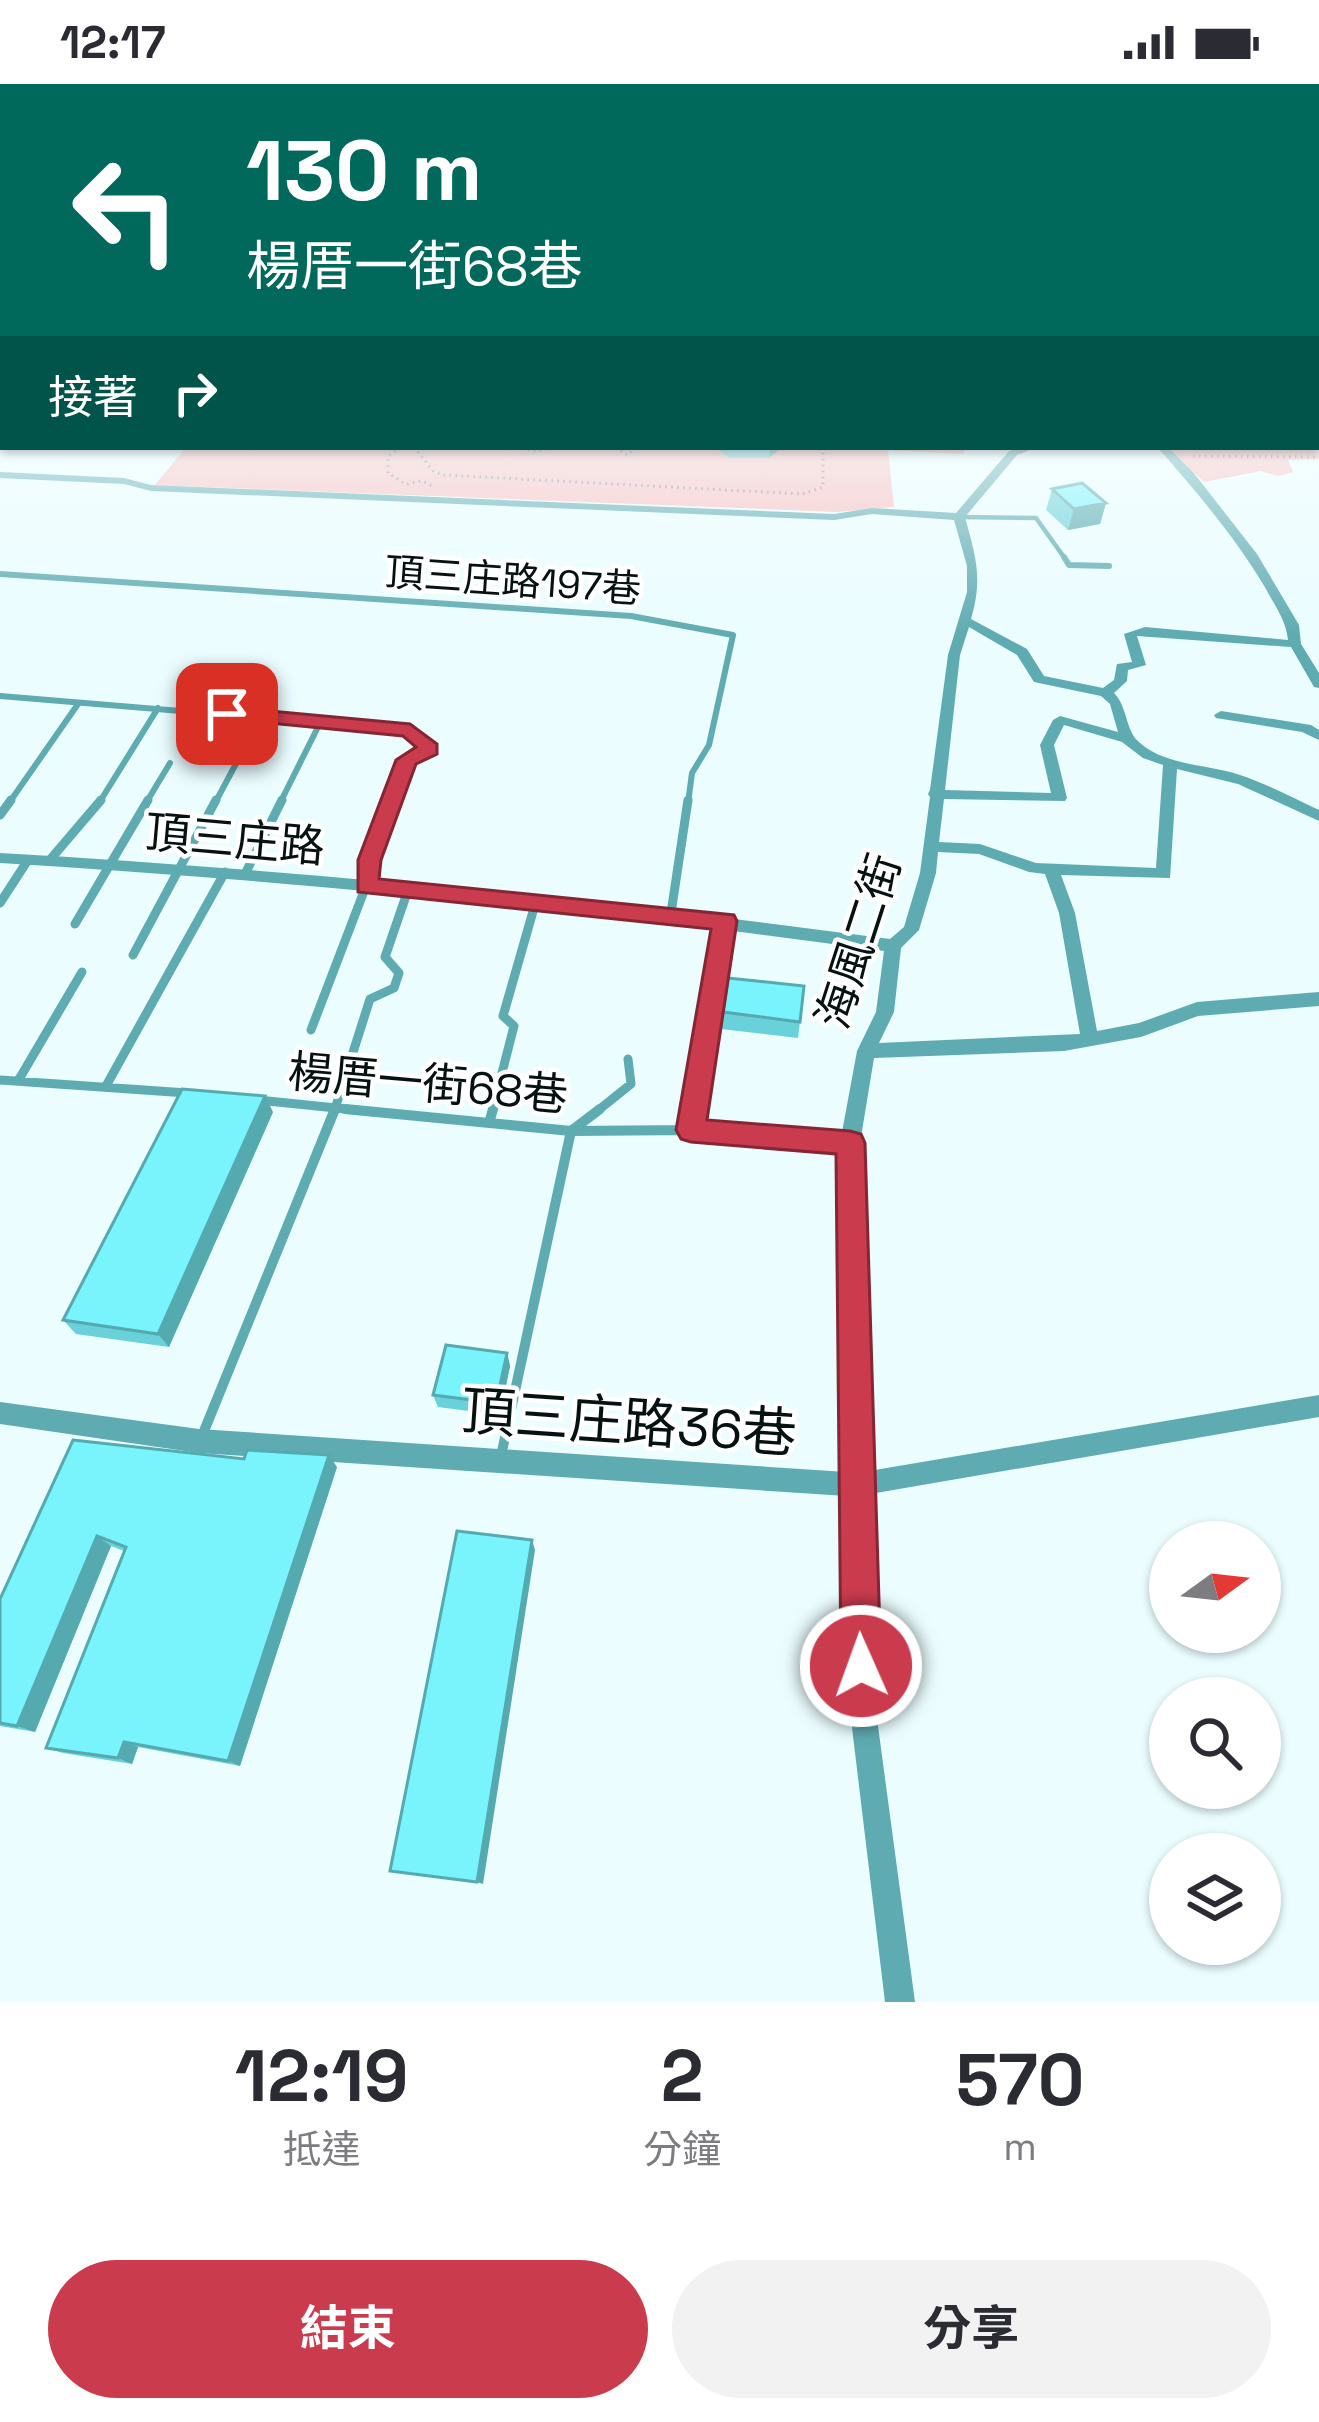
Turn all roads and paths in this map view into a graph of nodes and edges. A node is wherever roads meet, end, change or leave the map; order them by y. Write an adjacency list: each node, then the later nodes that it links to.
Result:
1 (388, 458): 6 (path)
2 (422, 458): 3 (path)
3 (823, 458)
4 (1008, 458): 10 (street)
5 (1172, 458): 14 (street)
6 (388, 473): 8 (path); 9 (path)
7 (0, 475): 10 (street)
8 (379, 475)
9 (407, 484)
10 (959, 517): 11 (lane); 13 (street, 海風二街)
11 (1108, 566)
12 (0, 574): 43 (lane, 頂三庄路197巷)
13 (968, 622): 16 (street); 27 (street, 海風二街)
14 (1295, 644): 15 (street); 16 (street)
15 (1319, 683)
16 (1106, 693): 24 (street)
17 (0, 696): 18 (lane)
18 (78, 704): 19 (lane); 28 (lane)
19 (158, 708): 21 (lane); 33 (lane)
20 (1221, 715): 23 (street)
21 (261, 717): 22 (lane); 35 (lane)
22 (320, 723): 38 (lane); 39 (lane)
23 (1319, 736)
24 (1126, 739): 25 (street); 27 (street)
25 (1170, 762): 29 (street); 36 (street)
26 (170, 763): 34 (lane)
27 (935, 794): 30 (street, 海風二街)
28 (0, 814)
29 (1319, 816)
30 (933, 847): 36 (street); 46 (street, 海風二街)
31 (0, 858): 32 (street, 頂三庄路)
32 (28, 860): 33 (street, 頂三庄路); 42 (lane)
33 (49, 861): 34 (street, 頂三庄路)
34 (109, 865): 35 (street, 頂三庄路); 45 (lane)
35 (178, 869): 37 (street, 頂三庄路); 47 (lane)
36 (1051, 869): 51 (street)
37 (225, 872): 38 (street, 頂三庄路); 56 (lane)
38 (245, 874): 39 (street, 頂三庄路)
39 (366, 886): 40 (street, 頂三庄路); 50 (lane)
40 (408, 890): 41 (street, 頂三庄路); 59 (lane)
41 (536, 902): 43 (street, 頂三庄路); 60 (lane)
42 (0, 903)
43 (670, 913): 44 (street, 頂三庄路)
44 (725, 921): 46 (street, 頂三庄路); 61 (lane)
45 (75, 924)
46 (893, 946): 52 (street, 海風二街)
47 (133, 955)
48 (82, 972): 55 (lane)
49 (1319, 999): 51 (street)
50 (310, 1030)
51 (1090, 1040): 52 (street)
52 (866, 1052): 63 (street, 海風二街)
53 (628, 1059): 62 (lane)
54 (0, 1080): 55 (lane)
55 (18, 1081): 56 (lane)
56 (106, 1086): 57 (lane)
57 (198, 1094)
58 (244, 1099): 59 (lane, 楊厝一街68巷)
59 (336, 1107): 60 (lane, 楊厝一街68巷); 66 (lane)
60 (490, 1120): 62 (lane, 楊厝一街68巷)
61 (691, 1130): 62 (lane, 楊厝一街68巷); 63 (lane, 楊厝一街68巷)
62 (571, 1131): 67 (lane)
63 (850, 1143): 68 (street, 海風二街)
64 (1319, 1406): 68 (street, 頂三庄路36巷)
65 (0, 1413): 66 (street, 頂三庄路36巷)
66 (200, 1441): 67 (street, 頂三庄路36巷)
67 (500, 1462): 68 (street, 頂三庄路36巷)
68 (855, 1485): 69 (street, 海風二街)
69 (900, 2002)

